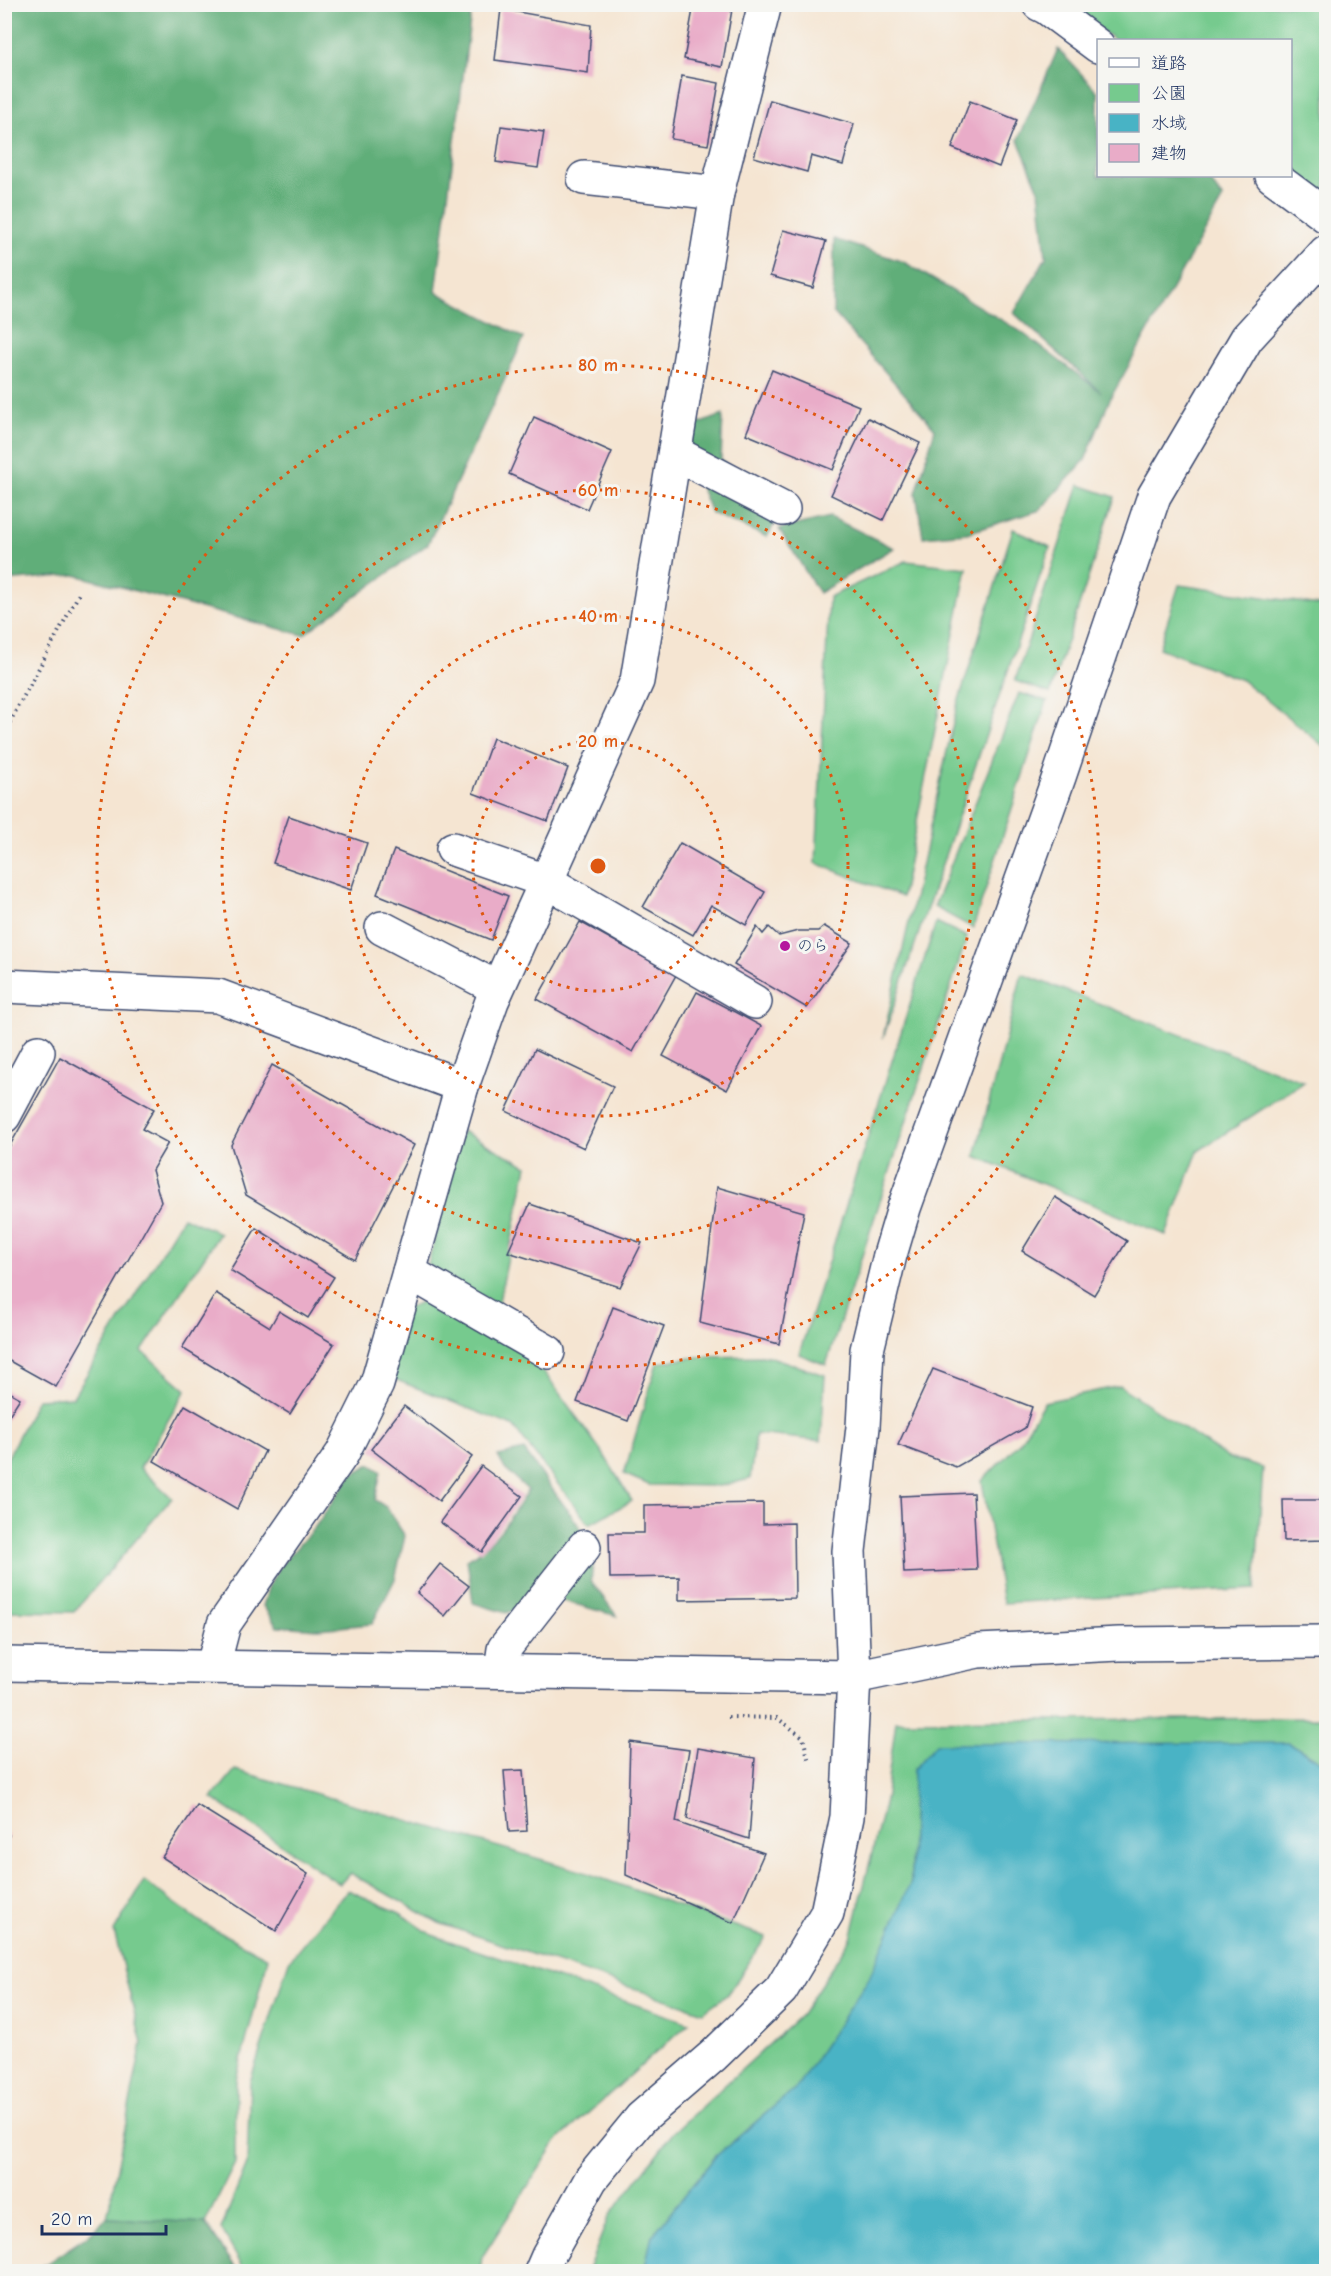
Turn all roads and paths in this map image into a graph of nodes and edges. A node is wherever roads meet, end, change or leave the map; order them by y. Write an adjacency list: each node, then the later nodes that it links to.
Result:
1 (765, 4): 6 (street)
2 (1039, 4): 3 (street)
3 (1097, 45)
4 (1273, 177): 7 (street)
5 (584, 178): 6 (street)
6 (717, 193): 9 (street)
7 (1326, 216)
8 (1326, 252): 29 (street)
9 (675, 453): 10 (street); 14 (street)
10 (783, 509)
11 (80, 592): 12 (path)
12 (4, 734)
13 (453, 849): 14 (street)
14 (546, 881): 17 (street); 18 (street)
15 (382, 928): 17 (street)
16 (4, 986): 20 (street)
17 (498, 988): 20 (street)
18 (755, 1002)
19 (38, 1052): 21 (street)
20 (462, 1086): 22 (street)
21 (4, 1116)
22 (409, 1272): 23 (street); 27 (street)
23 (548, 1352)
24 (584, 1547): 28 (street)
25 (1326, 1642): 29 (street)
26 (4, 1664): 27 (street)
27 (213, 1666): 28 (street)
28 (501, 1670): 29 (street)
29 (855, 1677): 30 (street)
30 (541, 2271)

